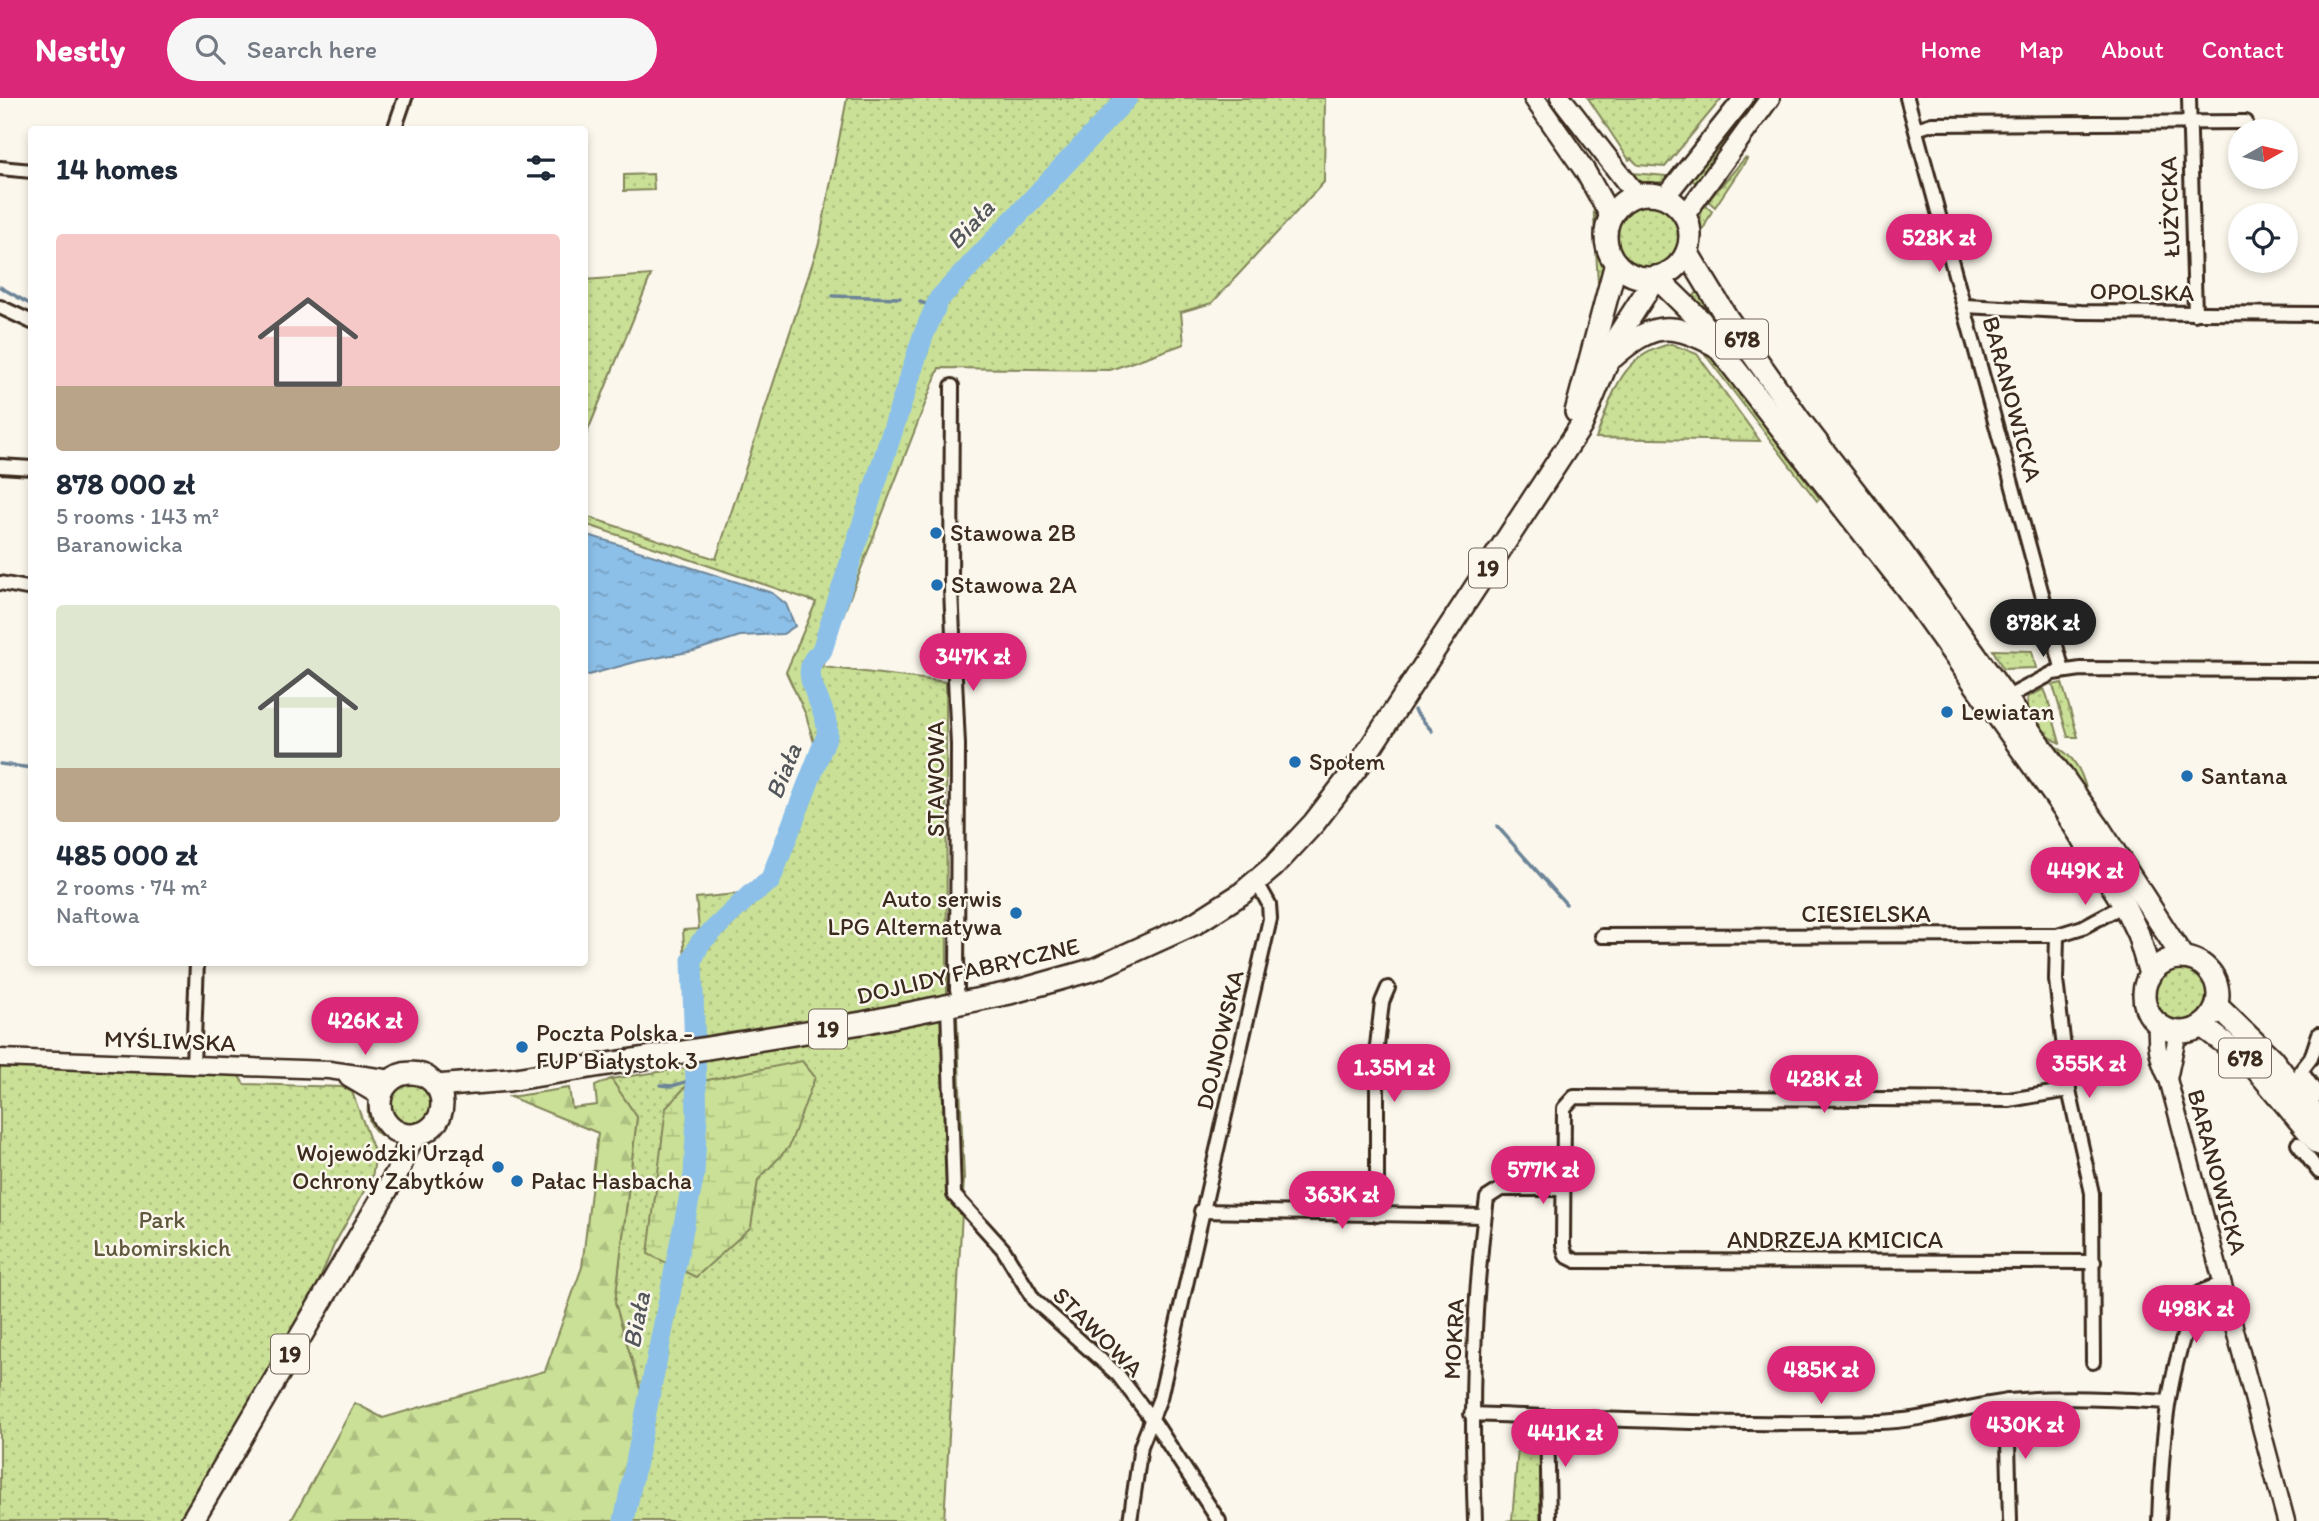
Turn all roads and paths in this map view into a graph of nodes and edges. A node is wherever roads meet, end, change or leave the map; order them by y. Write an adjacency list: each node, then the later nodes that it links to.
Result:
1 (405, 98): 10 (street)
2 (1534, 98): 17 (main road)
3 (1561, 98): 14 (main road)
4 (1744, 98): 15 (main road)
5 (1770, 98): 16 (main road)
6 (1907, 98): 11 (street, BARANOWICKA)
7 (2189, 98): 9 (street, ŁUŻYCKA)
8 (2228, 122): 9 (street)
9 (2189, 123): 11 (street); 23 (street, ŁUŻYCKA)
10 (395, 126)
11 (1916, 129): 21 (street, BARANOWICKA)
12 (0, 168): 13 (street)
13 (28, 172)
14 (1637, 196): 15 (highway); 17 (highway)
15 (1665, 197): 16 (highway)
16 (1685, 215): 18 (highway)
17 (1611, 217): 19 (highway, 19)
18 (1687, 253): 20 (highway, 19); 36 (highway, 678)
19 (1616, 262): 20 (highway); 29 (highway, 19)
20 (1656, 277): 26 (highway, 678); 27 (highway, 19)
21 (1965, 306): 23 (street, OPOLSKA); 35 (street, BARANOWICKA)
22 (0, 307): 25 (street)
23 (2195, 314): 24 (street, OPOLSKA)
24 (2319, 314)
25 (28, 320)
26 (1717, 346): 27 (highway); 38 (highway, 678)
27 (1609, 360): 29 (highway, 19)
28 (952, 386): 45 (street, STAWOWA)
29 (1567, 448): 37 (highway, DOJLIDY FABRYCZNE / 19)
30 (0, 466): 31 (street)
31 (28, 468)
32 (0, 583): 33 (street)
33 (28, 588)
34 (2319, 670): 35 (street)
35 (2063, 671): 36 (street)
36 (2006, 698): 41 (highway, 678)
37 (1256, 881): 45 (highway, DOJLIDY FABRYCZNE / 19); 69 (street, DOJNOWSKA)
38 (2124, 905): 39 (street, CIESIELSKA); 43 (highway, 678)
39 (2057, 934): 40 (street, CIESIELSKA); 58 (street)
40 (1602, 936)
41 (2183, 958): 43 (highway); 46 (highway, 678)
42 (197, 966): 52 (street)
43 (2150, 974): 47 (highway, 678)
44 (1388, 988): 70 (street)
45 (954, 1005): 56 (highway, DOJLIDY FABRYCZNE / 19); 79 (street, STAWOWA)
46 (2217, 1006): 48 (highway, 678); 62 (highway, 678)
47 (2157, 1024): 49 (highway); 55 (street, BARANOWICKA)
48 (2202, 1026): 49 (highway, 678); 65 (highway, 678)
49 (2178, 1032): 55 (street, BARANOWICKA)
50 (2318, 1042): 59 (street)
51 (0, 1058): 52 (street, MYŚLIWSKA)
52 (193, 1065): 53 (street, MYŚLIWSKA)
53 (337, 1071): 54 (street, MYŚLIWSKA); 60 (street, MYŚLIWSKA)
54 (392, 1079): 57 (highway, 19); 60 (highway)
55 (2168, 1079): 73 (street, BARANOWICKA)
56 (509, 1080): 57 (highway, DOJLIDY FABRYCZNE / 19); 61 (highway, DOJLIDY FABRYCZNE / 19)
57 (436, 1086): 61 (highway)
58 (2069, 1090): 68 (street); 72 (street)
59 (2319, 1096)
60 (380, 1102): 63 (highway)
61 (441, 1110): 64 (highway, 19)
62 (2319, 1120)
63 (394, 1130): 64 (highway); 67 (highway, 19)
64 (418, 1134): 67 (highway, 19)
65 (2308, 1144): 66 (street)
66 (2319, 1172)
67 (386, 1186): 80 (highway, 19)
68 (1563, 1189): 71 (street, MOKRA); 72 (street, ANDRZEJA KMICICA)
69 (1201, 1211): 70 (street); 79 (street, DOJNOWSKA)
70 (1377, 1215): 71 (street)
71 (1484, 1216): 77 (street, MOKRA)
72 (2094, 1262): 74 (street)
73 (2223, 1283): 76 (street); 87 (street, BARANOWICKA)
74 (2093, 1362)
75 (2007, 1401): 76 (street); 78 (street); 85 (street)
76 (2168, 1402): 86 (street)
77 (1471, 1415): 78 (street); 83 (street, MOKRA)
78 (1547, 1417): 84 (street)
79 (1150, 1420): 81 (street, DOJNOWSKA); 82 (street, STAWOWA)
80 (192, 1521)
81 (1130, 1521)
82 (1219, 1521)
83 (1475, 1521)
84 (1549, 1521)
85 (2010, 1521)
86 (2159, 1521)
87 (2286, 1521)

